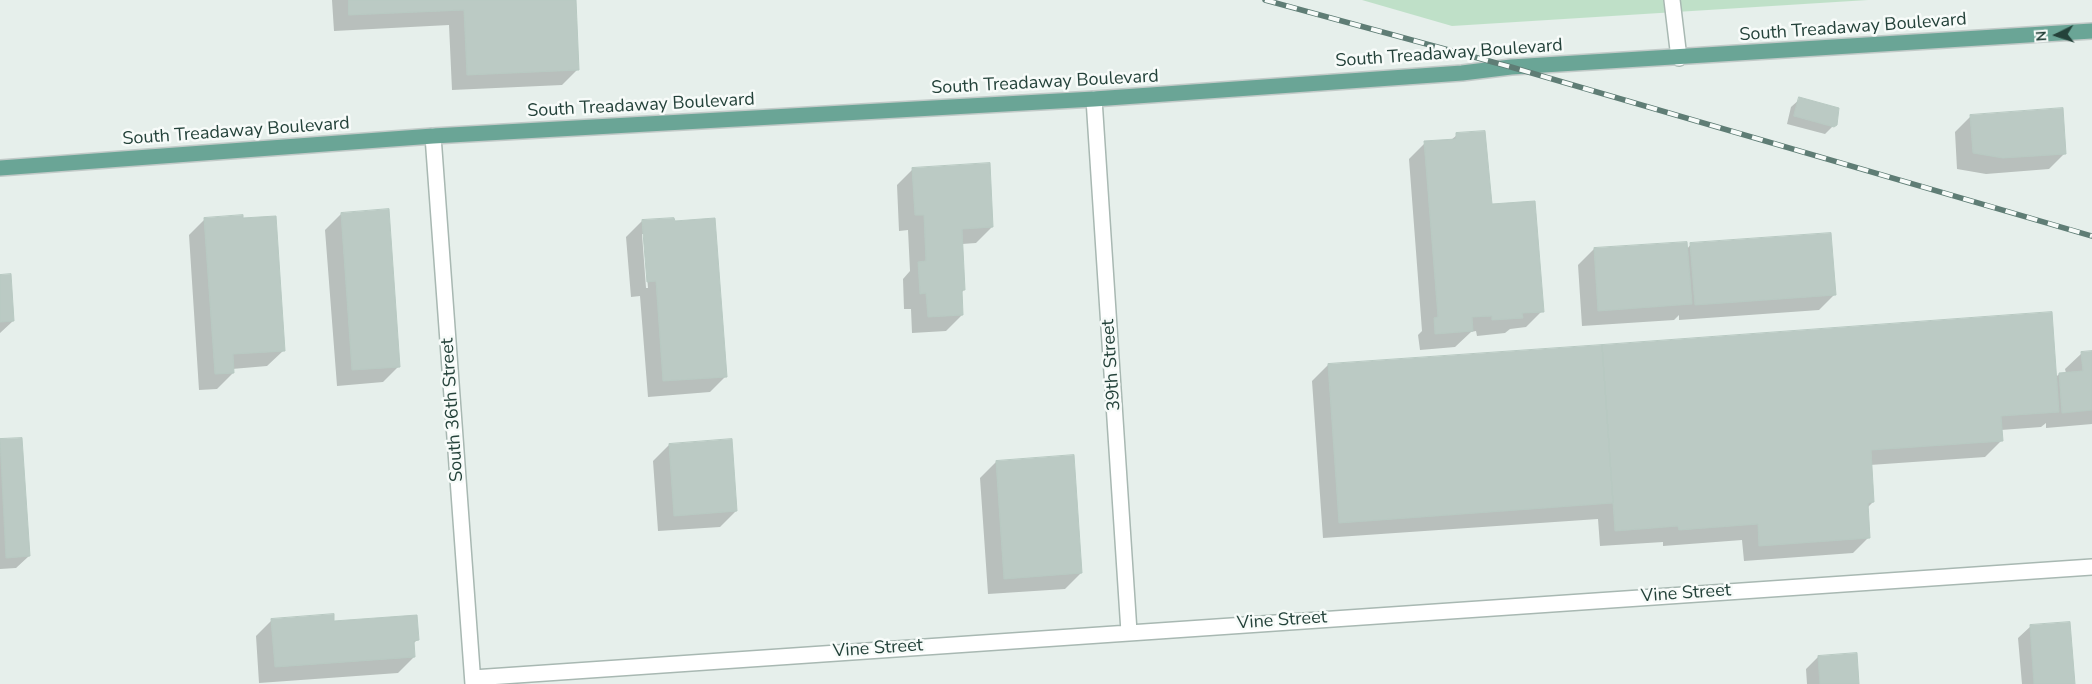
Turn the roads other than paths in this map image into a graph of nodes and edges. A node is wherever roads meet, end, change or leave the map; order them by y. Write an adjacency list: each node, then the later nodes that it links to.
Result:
1 (1672, 0): 3 (street)
2 (2092, 31): 3 (main road, South Treadaway Boulevard)
3 (1680, 58): 4 (main road, South Treadaway Boulevard)
4 (1094, 99): 5 (main road, South Treadaway Boulevard); 8 (street, 39th Street)
5 (433, 136): 6 (main road, South Treadaway Boulevard); 9 (street, South 36th Street)
6 (0, 168)
7 (2092, 567): 8 (street, Vine Street)
8 (1129, 632): 9 (street, Vine Street)
9 (473, 681)

